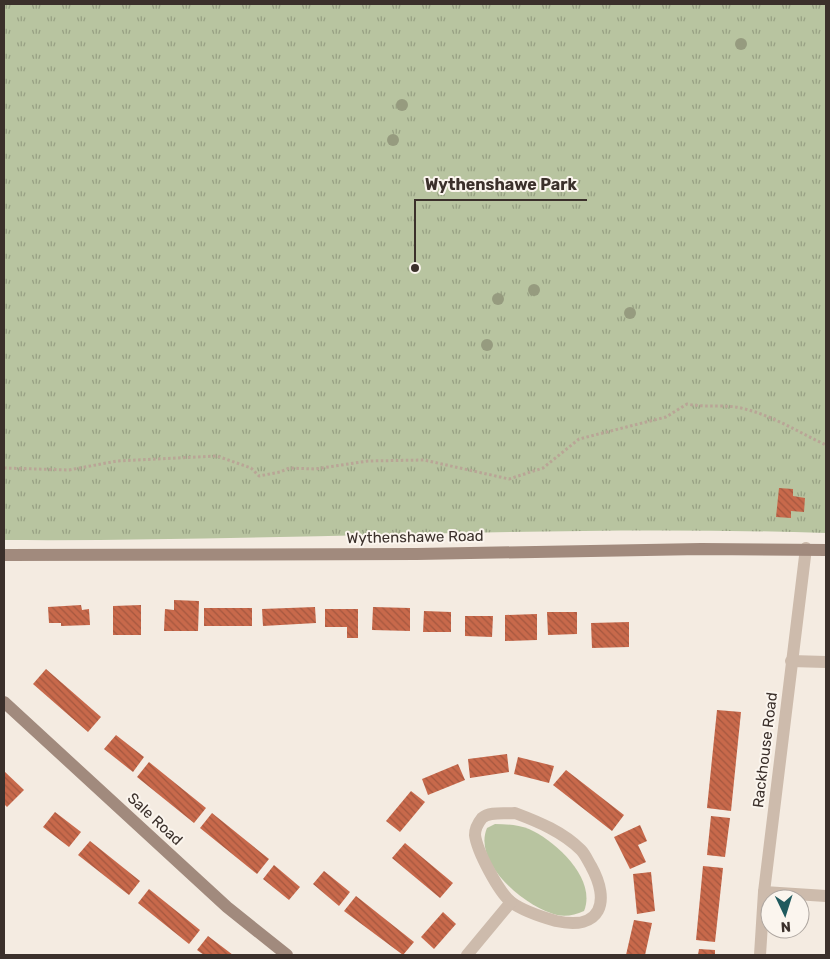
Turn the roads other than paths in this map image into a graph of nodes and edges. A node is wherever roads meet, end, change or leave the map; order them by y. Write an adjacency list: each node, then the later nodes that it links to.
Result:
1 (806, 548): 2 (main road, Wythenshawe Road); 3 (main road, Wythenshawe Road); 4 (street, Rackhouse Road)
2 (826, 550)
3 (4, 555)
4 (791, 661): 5 (street); 7 (street, Rackhouse Road)
5 (826, 662)
6 (4, 702): 12 (main road, Sale Road)
7 (764, 889)
8 (810, 895): 9 (street)
9 (826, 896)
10 (511, 902): 10 (street); 13 (street)
11 (761, 939): 14 (street, Rackhouse Road)
12 (288, 955)
13 (467, 955)
14 (760, 955)

